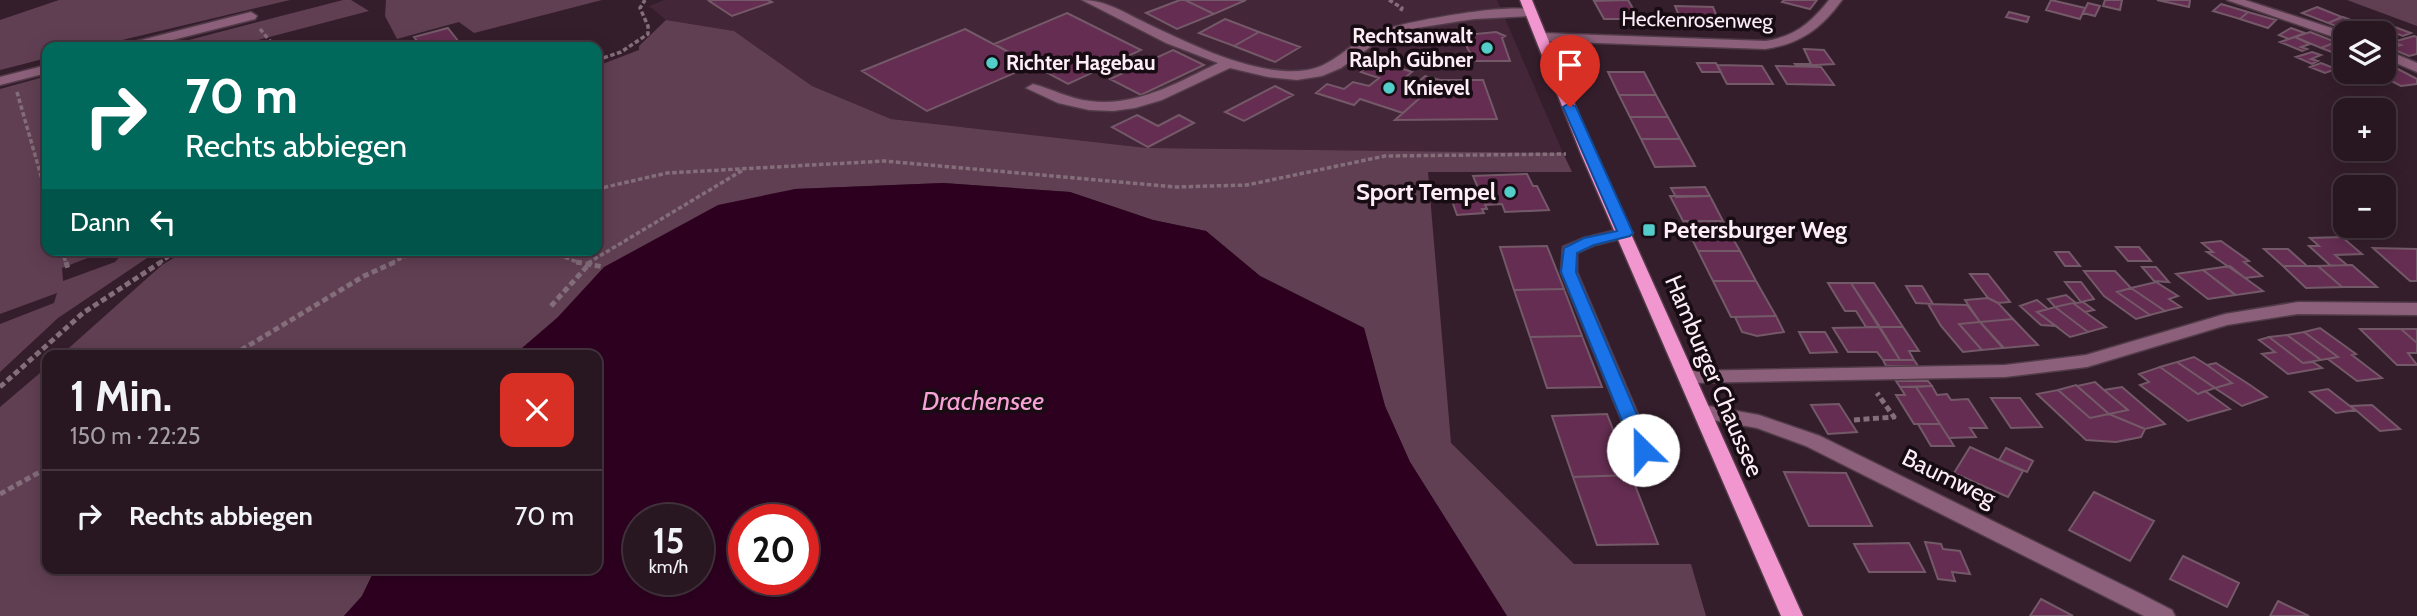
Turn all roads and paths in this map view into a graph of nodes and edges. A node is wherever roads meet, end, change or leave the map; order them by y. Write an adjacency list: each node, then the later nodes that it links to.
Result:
1 (645, 0): 10 (path)
2 (1088, 0): 12 (street)
3 (1836, 0): 8 (street, Heckenrosenweg)
4 (2233, 0): 7 (street)
5 (1529, 6): 8 (main road, Hamburger Chaussee); 12 (street)
6 (251, 16): 9 (street)
7 (2333, 33)
8 (1542, 37): 17 (main road, Hamburger Chaussee)
9 (150, 42)
10 (602, 58)
11 (2396, 58): 13 (street)
12 (1231, 62): 16 (street)
13 (2417, 68)
14 (42, 70): 15 (street)
15 (6, 80): 19 (path)
16 (1033, 88)
17 (1588, 154): 18 (path); 21 (main road, Hamburger Chaussee)
18 (746, 168): 20 (path); 22 (path)
19 (42, 183)
20 (602, 188)
21 (1625, 233): 35 (main road, Hamburger Chaussee); 40 (street)
22 (602, 255)
23 (64, 256): 30 (path)
24 (170, 256): 36 (path)
25 (406, 256): 33 (path)
26 (561, 256): 28 (path)
27 (601, 256): 28 (path)
28 (586, 265): 29 (path); 31 (path)
29 (604, 267)
30 (68, 269)
31 (551, 306)
32 (2417, 309): 34 (street)
33 (241, 350)
34 (1865, 374): 35 (street); 38 (path)
35 (1688, 377): 37 (main road, Hamburger Chaussee)
36 (0, 387)
37 (1703, 412): 42 (main road, Hamburger Chaussee); 43 (street, Baumweg)
38 (1854, 420)
39 (42, 471): 41 (path)
40 (1654, 475)
41 (0, 494)
42 (1792, 616)
43 (2164, 616)

